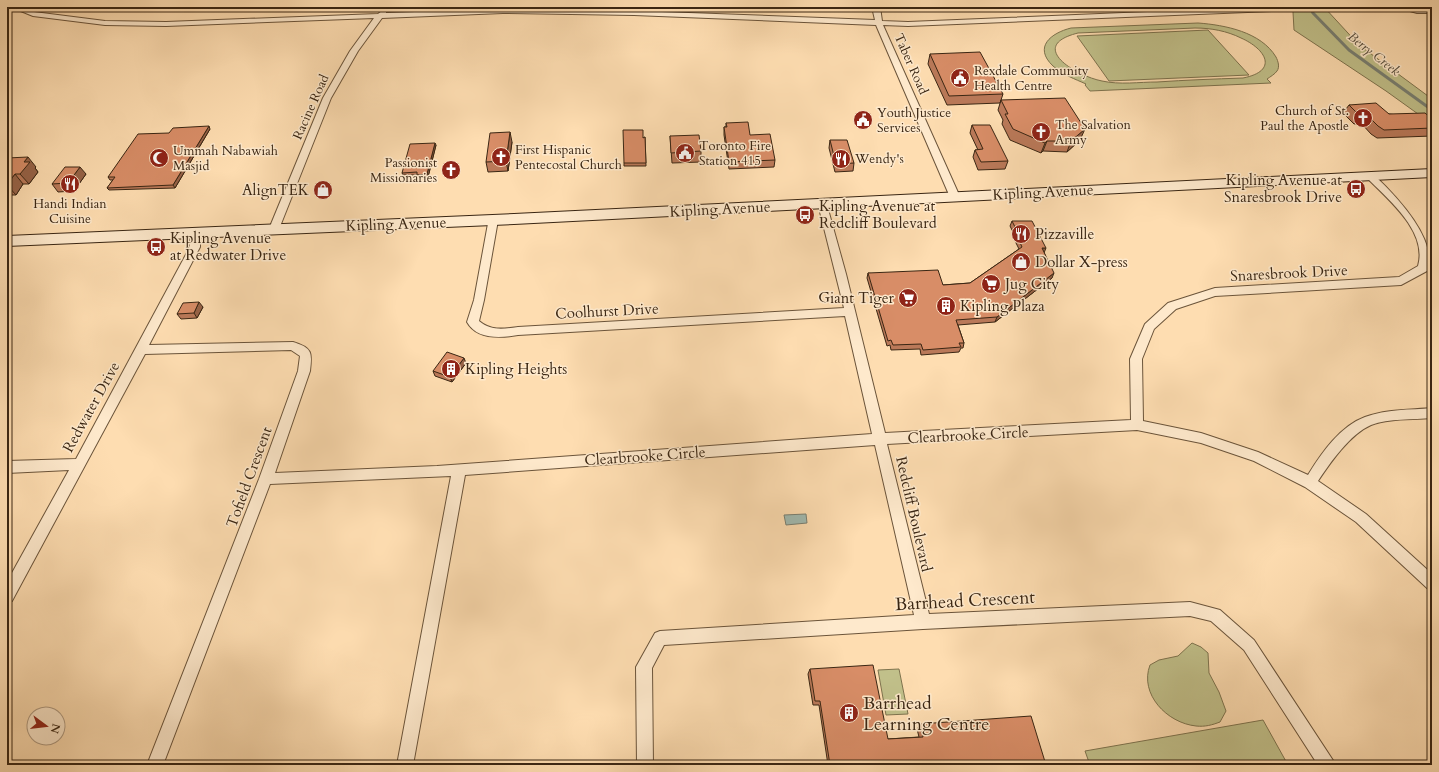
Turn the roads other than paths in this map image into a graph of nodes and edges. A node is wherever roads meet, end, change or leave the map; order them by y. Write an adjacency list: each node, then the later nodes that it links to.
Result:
1 (15, 7): 9 (street)
2 (389, 7): 9 (street, Racine Road)
3 (876, 7): 10 (street, Taber Road)
4 (1400, 7): 8 (street)
5 (1202, 9): 6 (street); 10 (street)
6 (1274, 9)
7 (636, 10): 9 (street); 10 (street)
8 (1432, 11)
9 (379, 15): 16 (street, Racine Road)
10 (879, 24): 13 (street, Taber Road)
11 (1432, 173): 12 (main road, Kipling Avenue)
12 (1370, 176): 13 (main road, Kipling Avenue); 22 (street, Snaresbrook Drive)
13 (955, 197): 14 (main road, Kipling Avenue)
14 (823, 204): 15 (main road, Kipling Avenue); 19 (street, Redcliff Boulevard)
15 (493, 220): 16 (main road, Kipling Avenue); 19 (street, Coolhurst Drive)
16 (274, 229): 17 (main road, Kipling Avenue)
17 (195, 232): 18 (main road, Kipling Avenue); 20 (street, Redwater Drive)
18 (7, 241)
19 (850, 312): 23 (street, Redcliff Boulevard)
20 (142, 350): 24 (street, Redwater Drive); 27 (street, Tofield Crescent)
21 (1432, 414): 28 (street)
22 (1137, 425): 23 (street, Clearbrooke Circle); 28 (street, Clearbrooke Circle)
23 (880, 439): 26 (street, Clearbrooke Circle); 31 (street, Redcliff Boulevard)
24 (78, 464): 25 (street); 30 (street, Redwater Drive)
25 (7, 467)
26 (459, 471): 27 (street, Clearbrooke Circle); 33 (street)
27 (266, 479): 32 (street, Tofield Crescent)
28 (1310, 484): 29 (street, Clearbrooke Circle)
29 (1432, 584)
30 (7, 596)
31 (923, 622): 34 (street, Barrhead Crescent); 35 (street, Barrhead Crescent)
32 (155, 765)
33 (405, 765)
34 (645, 765)
35 (1328, 765)

